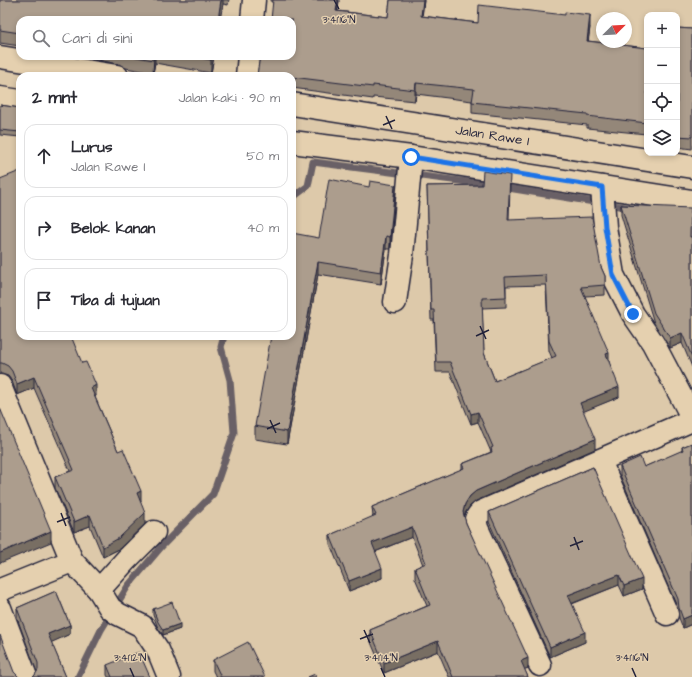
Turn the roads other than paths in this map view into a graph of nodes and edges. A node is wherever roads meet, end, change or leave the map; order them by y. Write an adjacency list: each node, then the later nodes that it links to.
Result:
1 (254, 0): 2 (street)
2 (252, 16)
3 (0, 58): 5 (street)
4 (249, 60): 6 (street)
5 (91, 72)
6 (247, 72)
7 (0, 98): 8 (street)
8 (16, 100)
9 (296, 105): 11 (street, Jalan Rawe I)
10 (296, 143): 12 (street)
11 (692, 167)
12 (410, 169): 13 (street); 15 (street)
13 (602, 187): 14 (street); 17 (street)
14 (692, 202)
15 (395, 302)
16 (0, 386): 18 (street)
17 (692, 417)
18 (6, 419): 22 (street)
19 (692, 420): 20 (street)
20 (600, 461): 26 (street); 27 (street)
21 (154, 532): 24 (street)
22 (72, 561): 23 (street); 24 (street)
23 (0, 590)
24 (105, 599): 29 (street)
25 (0, 608): 28 (street)
26 (667, 614)
27 (540, 665)
28 (26, 677)
29 (169, 677)

